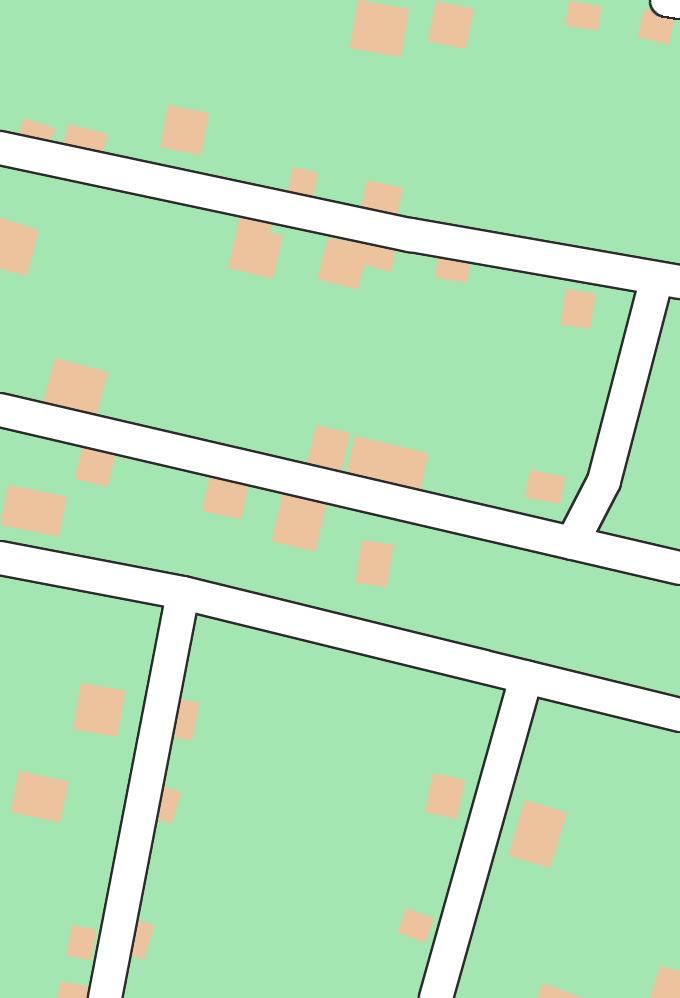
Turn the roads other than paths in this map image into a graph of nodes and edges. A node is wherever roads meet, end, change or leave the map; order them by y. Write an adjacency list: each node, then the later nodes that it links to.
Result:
1 (667, 0): 2 (street)
2 (680, 2)
3 (0, 148): 4 (street)
4 (668, 281): 6 (street)
5 (0, 410): 6 (street)
6 (572, 543): 8 (street)
7 (0, 558): 9 (street)
8 (680, 567)
9 (183, 593): 10 (street); 12 (street)
10 (526, 677): 11 (street); 13 (street)
11 (680, 716)
12 (105, 998)
13 (435, 998)

